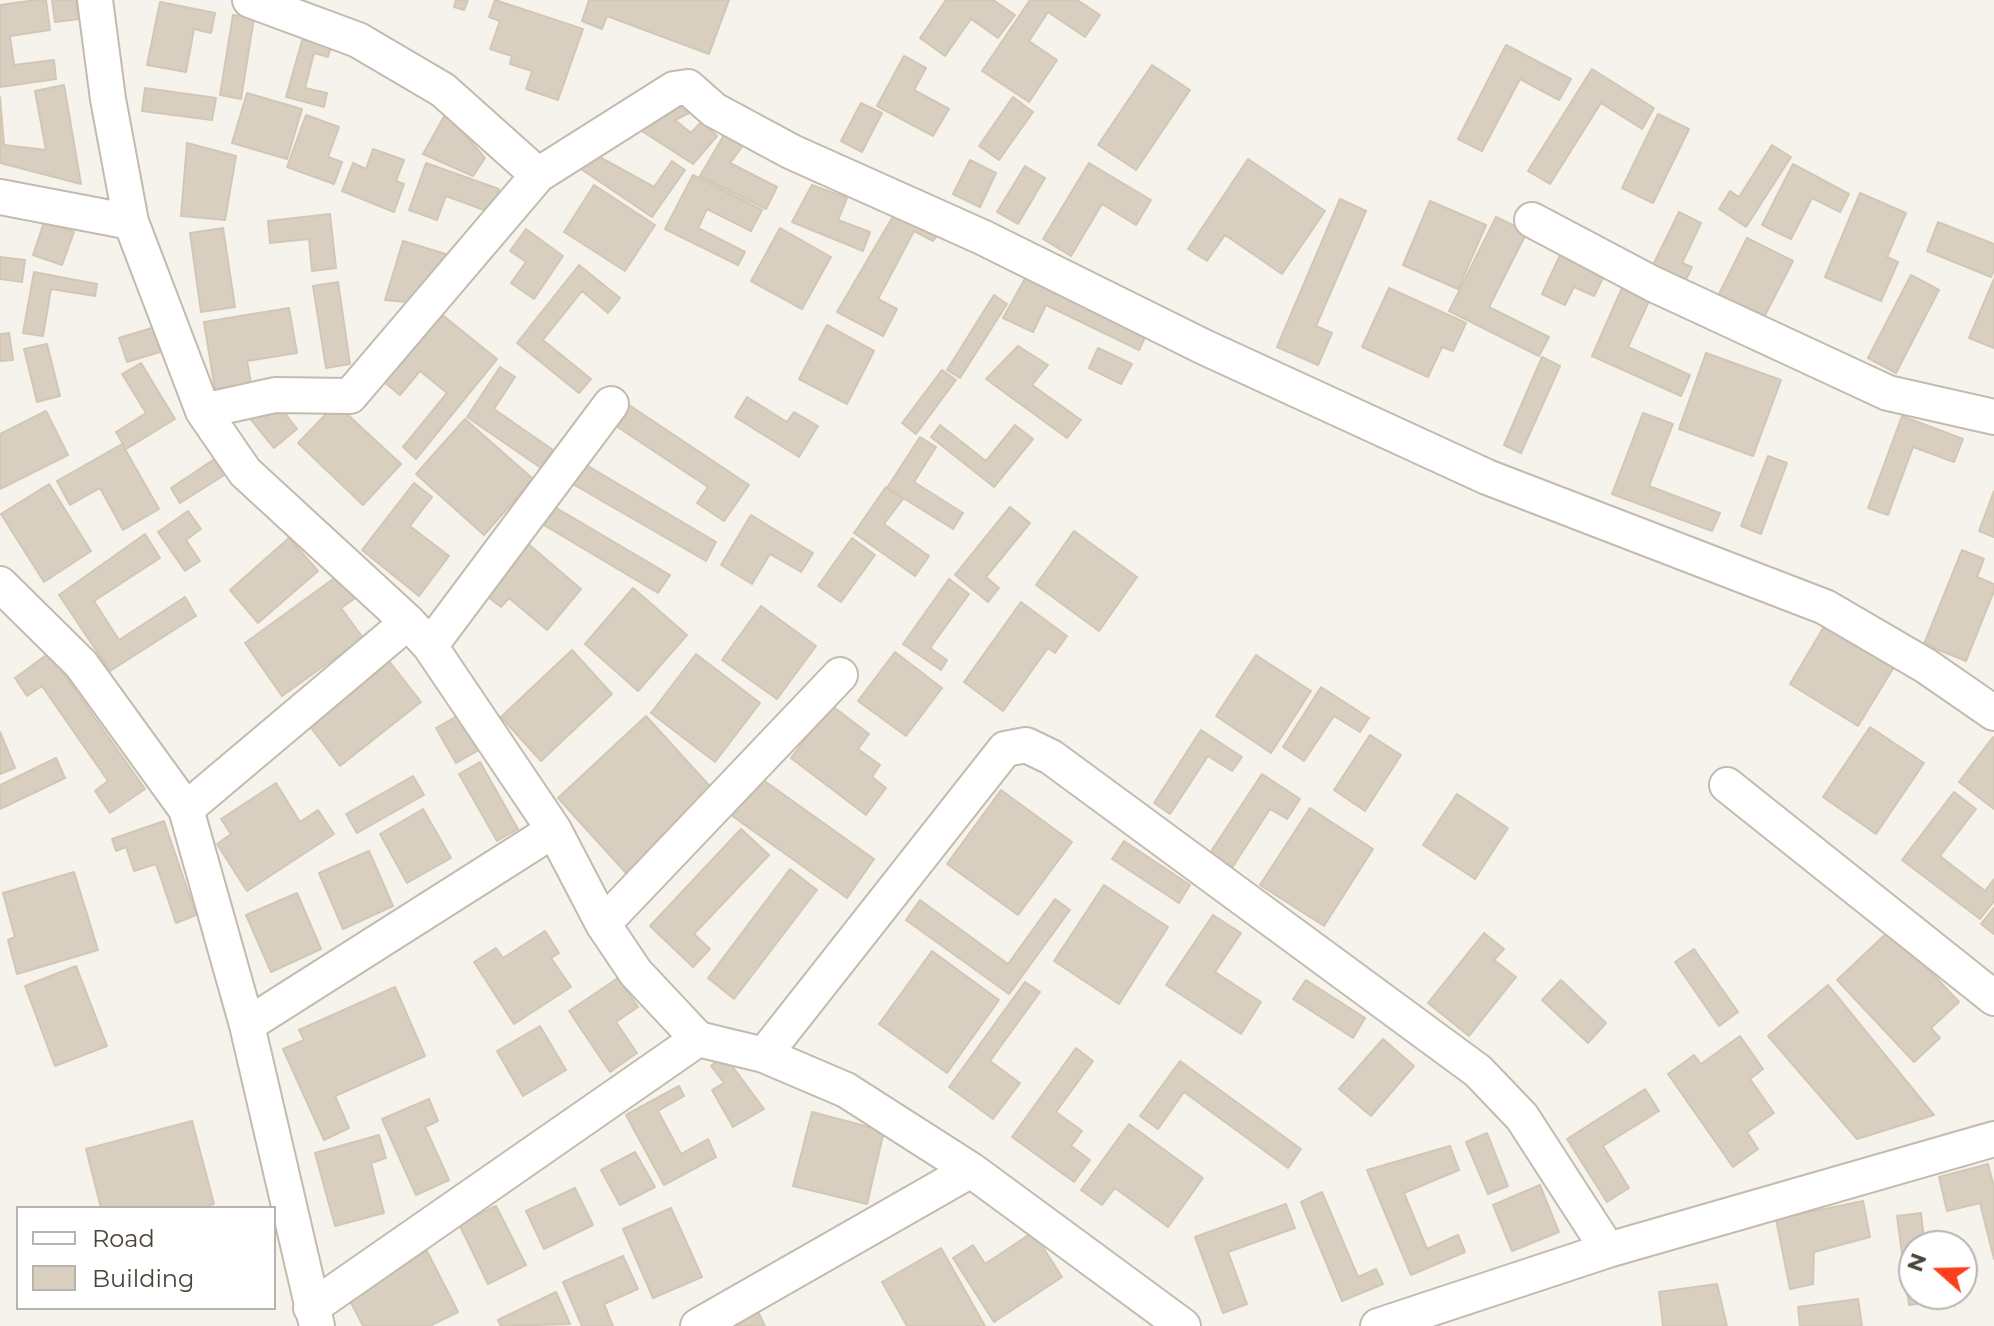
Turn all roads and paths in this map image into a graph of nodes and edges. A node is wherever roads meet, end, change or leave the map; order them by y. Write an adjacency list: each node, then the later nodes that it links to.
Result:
1 (95, 0): 6 (street)
2 (250, 0): 3 (street)
3 (538, 175): 8 (street); 13 (street)
4 (0, 197): 6 (street)
5 (1532, 220): 9 (street)
6 (131, 222): 8 (street)
7 (611, 404): 11 (street)
8 (203, 411): 11 (street)
9 (1994, 417)
10 (0, 584): 15 (street)
11 (419, 634): 15 (street); 16 (street)
12 (840, 675): 17 (street)
13 (1994, 713)
14 (1727, 785): 18 (street)
15 (186, 809): 19 (street)
16 (554, 830): 17 (street); 19 (street)
17 (603, 924): 20 (street)
18 (1994, 998)
19 (247, 1025): 25 (street)
20 (698, 1039): 21 (street); 25 (street)
21 (764, 1055): 23 (street); 24 (street)
22 (1994, 1139): 24 (street)
23 (971, 1170): 26 (street); 27 (street)
24 (1608, 1250): 28 (street)
25 (314, 1317)
26 (698, 1326)
27 (1183, 1326)
28 (1378, 1326)

